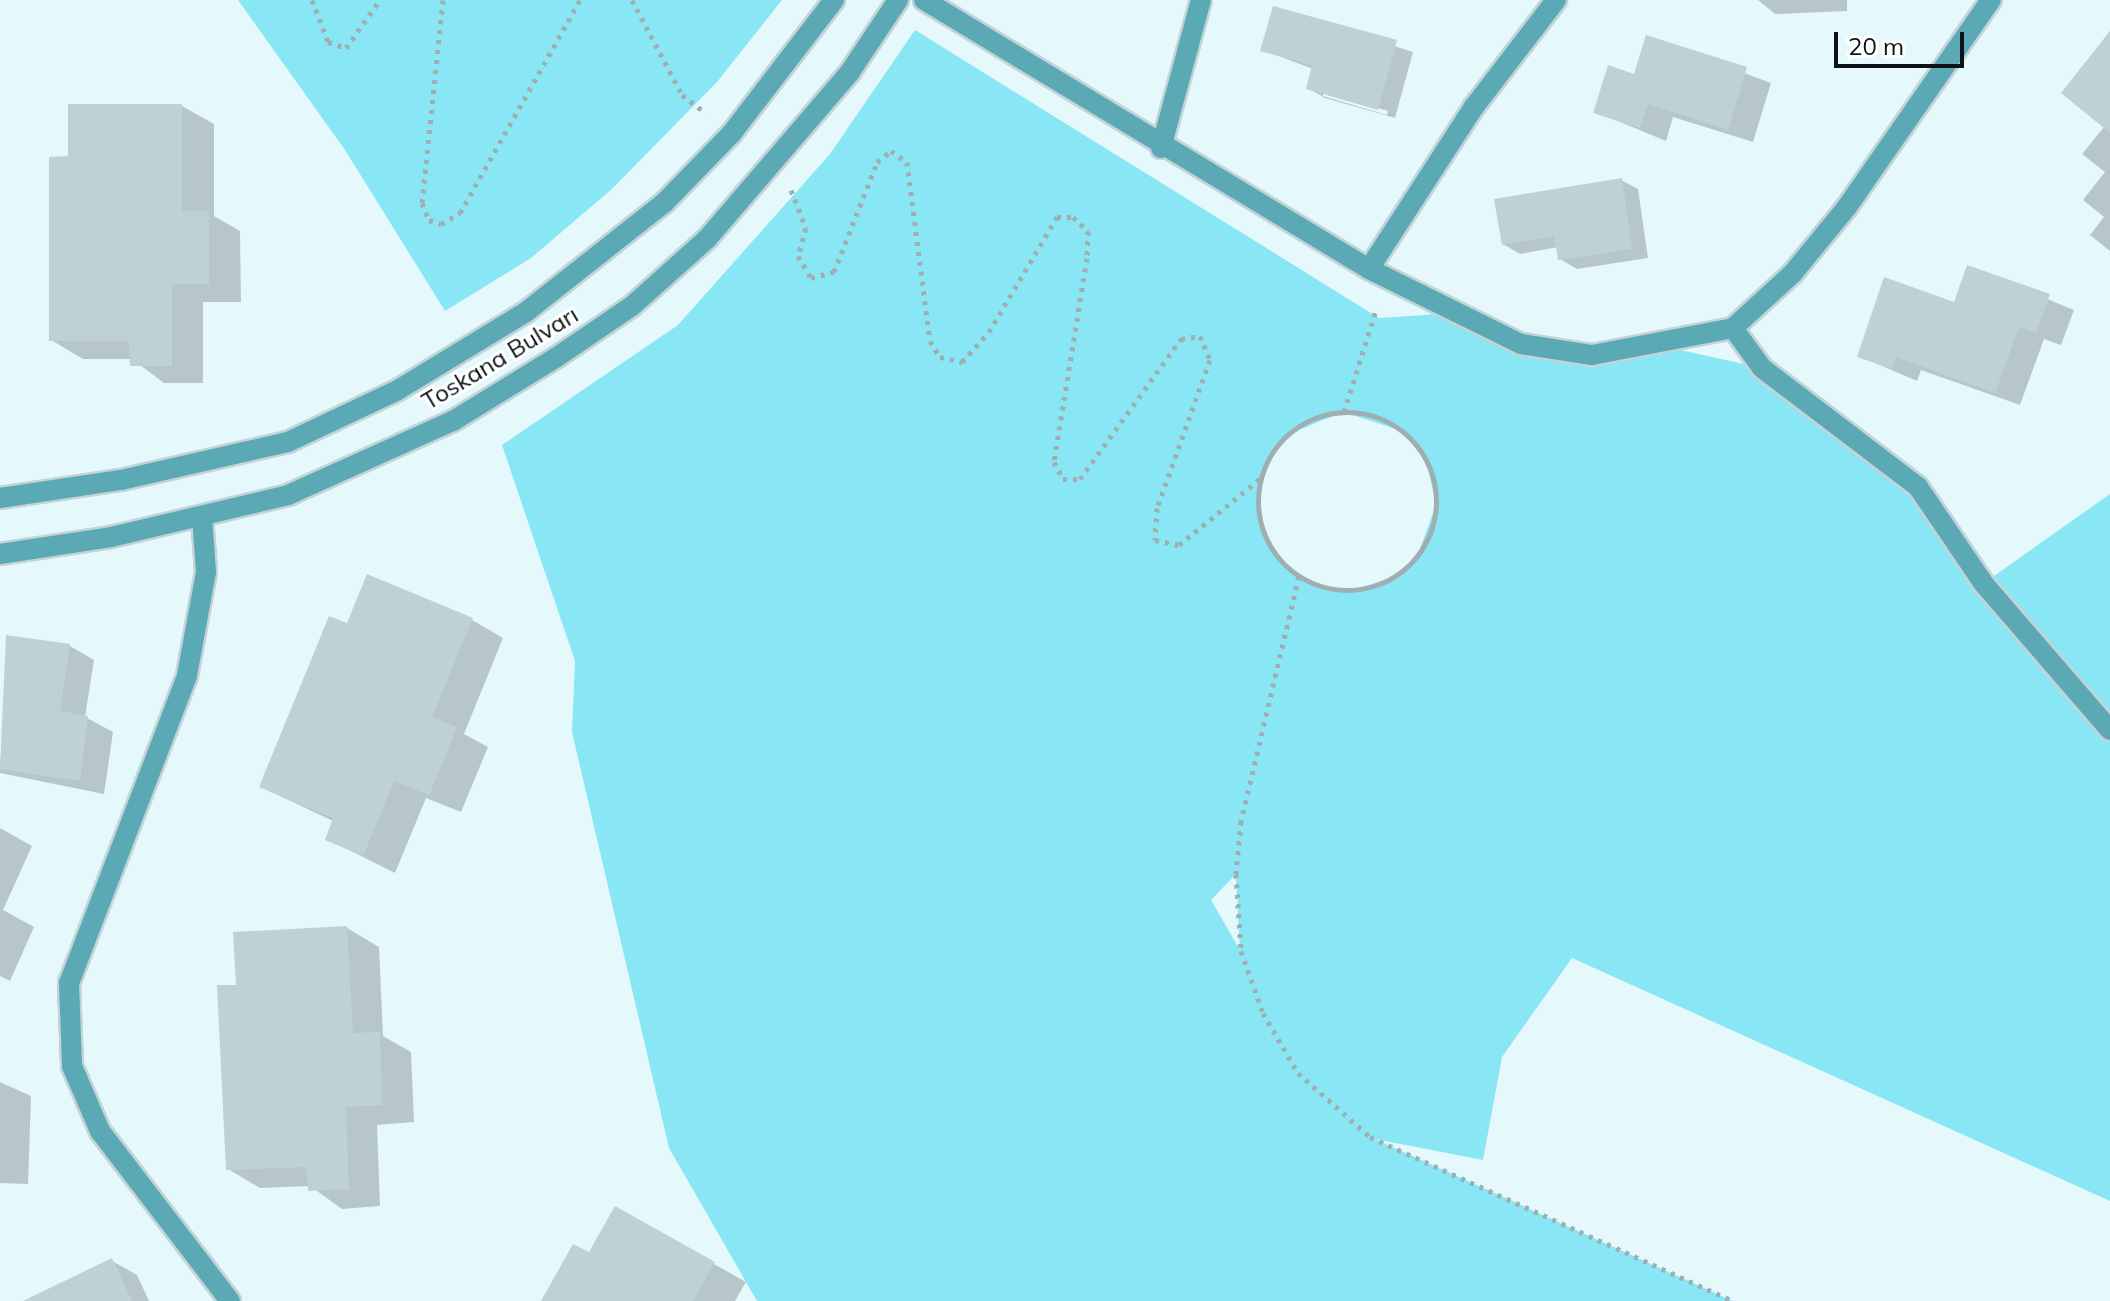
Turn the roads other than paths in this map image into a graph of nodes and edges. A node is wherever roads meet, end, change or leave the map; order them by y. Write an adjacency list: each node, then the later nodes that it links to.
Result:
1 (834, 0): 10 (street, Toskana Bulvarı)
2 (898, 0): 11 (street, Toskana Bulvarı)
3 (924, 0): 7 (street)
4 (1201, 0): 7 (street)
5 (1556, 0): 8 (street)
6 (1991, 0): 9 (street)
7 (1161, 148): 8 (street)
8 (1369, 269): 9 (street)
9 (1733, 328): 13 (street)
10 (0, 498)
11 (202, 516): 12 (street, Toskana Bulvarı); 14 (street)
12 (0, 554)
13 (2110, 730)
14 (230, 1301)

